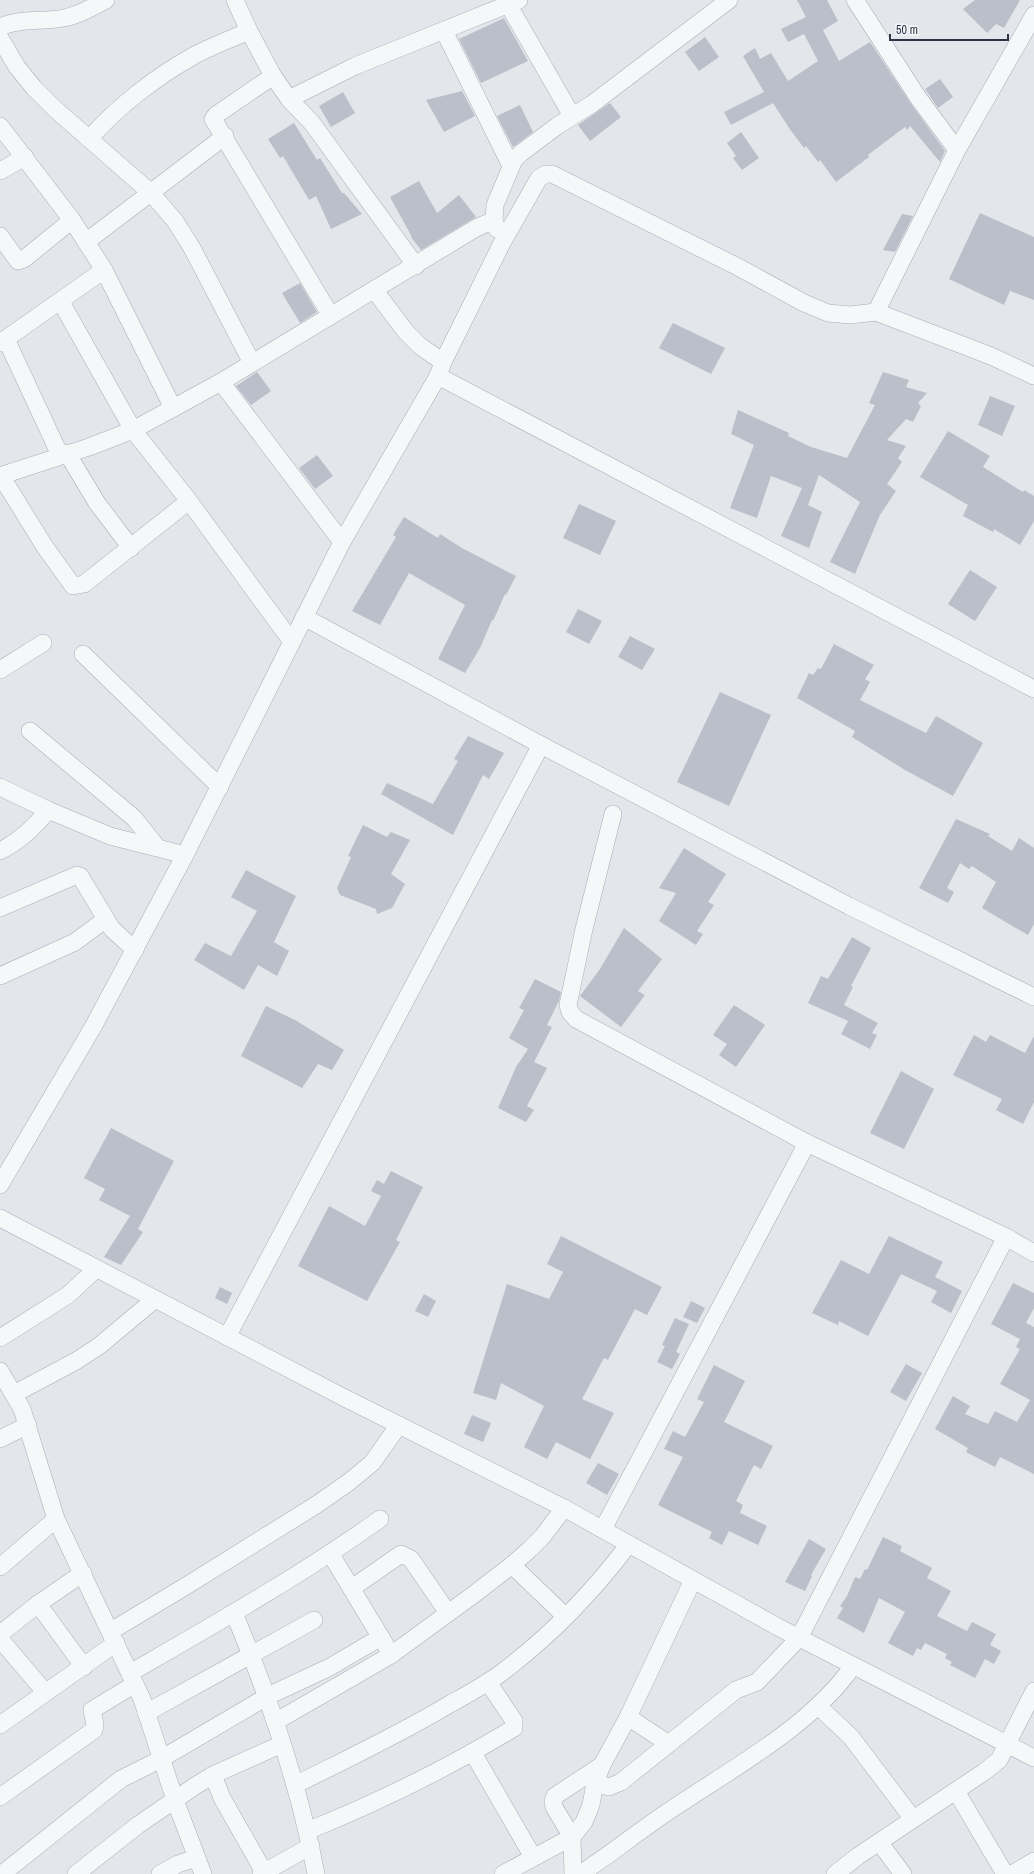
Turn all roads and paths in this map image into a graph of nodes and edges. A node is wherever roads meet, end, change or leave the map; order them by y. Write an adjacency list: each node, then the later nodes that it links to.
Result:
1 (106, 0): 7 (street)
2 (729, 0): 13 (street)
3 (855, 0): 17 (street)
4 (237, 1): 8 (street)
5 (513, 2): 9 (street); 13 (street)
6 (1034, 15): 17 (street)
7 (0, 27)
8 (249, 31): 11 (street); 16 (street)
9 (444, 31): 12 (street); 19 (street)
10 (0, 38): 16 (street)
11 (273, 76): 12 (street); 15 (street)
12 (290, 99): 27 (street)
13 (572, 116): 19 (street)
14 (0, 126): 18 (street)
15 (224, 136): 21 (street); 32 (street)
16 (89, 139): 21 (street)
17 (957, 150): 31 (street)
18 (25, 157): 20 (street); 22 (street)
19 (511, 166): 23 (street)
20 (0, 171)
21 (151, 193): 25 (street); 34 (street)
22 (72, 220): 24 (street); 25 (street)
23 (494, 220): 26 (street); 27 (street)
24 (0, 236)
25 (86, 242): 28 (street)
26 (502, 243): 31 (street); 35 (street)
27 (416, 266): 29 (street)
28 (104, 270): 30 (street); 38 (street)
29 (375, 291): 32 (street); 35 (street)
30 (61, 302): 33 (street); 39 (street)
31 (876, 312): 36 (street)
32 (331, 316): 34 (street)
33 (3, 341): 40 (street)
34 (252, 363): 37 (street)
35 (441, 369): 43 (street); 50 (street)
36 (1034, 376)
37 (221, 382): 38 (street); 43 (street)
38 (173, 408): 39 (street)
39 (133, 430): 40 (street); 42 (street)
40 (64, 454): 41 (street); 44 (street)
41 (1, 476): 44 (street)
42 (189, 501): 44 (street); 46 (street)
43 (342, 542): 45 (street)
44 (131, 548)
45 (304, 617): 46 (street); 52 (street)
46 (292, 642): 54 (street)
47 (43, 643): 49 (street)
48 (83, 654): 54 (street)
49 (0, 670)
50 (1034, 689)
51 (30, 731): 57 (street)
52 (541, 745): 64 (street); 72 (street)
53 (0, 787): 55 (street)
54 (220, 787): 59 (street)
55 (48, 810): 57 (street); 58 (street)
56 (613, 814): 65 (street)
57 (157, 847): 59 (street)
58 (0, 851)
59 (185, 856): 62 (street)
60 (0, 908): 61 (street)
61 (106, 919): 62 (street); 63 (street)
62 (135, 950): 66 (street)
63 (0, 976)
64 (1032, 991)
65 (807, 1142): 68 (street); 82 (street)
66 (0, 1185)
67 (0, 1218): 70 (street)
68 (1006, 1237): 69 (street); 98 (street)
69 (1034, 1253)
70 (96, 1269): 71 (street); 73 (street)
71 (154, 1300): 72 (street); 75 (street)
72 (226, 1337): 77 (street)
73 (0, 1338)
74 (0, 1371): 75 (street)
75 (14, 1394): 76 (street)
76 (28, 1425): 78 (street); 80 (street)
77 (399, 1425): 79 (street); 96 (street)
78 (0, 1439)
79 (564, 1508): 82 (street); 85 (street)
80 (56, 1519): 86 (street); 87 (street)
81 (380, 1519): 84 (street)
82 (603, 1529): 83 (street)
83 (629, 1544): 88 (street); 93 (street)
84 (330, 1553): 89 (street); 91 (street)
85 (512, 1565): 92 (street); 93 (street)
86 (0, 1566)
87 (83, 1574): 90 (street); 96 (street)
88 (693, 1580): 98 (street); 111 (street)
89 (352, 1588): 92 (street); 97 (street)
90 (38, 1604): 95 (street); 103 (street)
91 (234, 1612): 100 (street); 104 (street)
92 (448, 1613): 101 (street)
93 (565, 1616): 105 (street)
94 (314, 1620): 100 (street)
95 (0, 1634)
96 (114, 1637): 103 (street); 104 (street)
97 (381, 1637): 101 (street); 108 (street)
98 (799, 1638): 102 (street); 115 (street)
99 (0, 1639): 107 (street)
100 (252, 1655): 108 (street); 110 (street)
101 (391, 1655): 113 (street)
102 (853, 1666): 109 (street); 116 (street)
103 (84, 1667): 107 (street)
104 (133, 1679): 110 (street); 125 (street)
105 (488, 1682): 117 (street); 123 (street)
106 (1034, 1691): 116 (street)
107 (45, 1692): 112 (street)
108 (268, 1696): 113 (street); 118 (street)
109 (818, 1706): 127 (street); 142 (street)
110 (146, 1713): 118 (street)
111 (628, 1717): 115 (street); 120 (street)
112 (1, 1722)
113 (275, 1722): 114 (street)
114 (282, 1744): 121 (street); 123 (street)
115 (669, 1744): 122 (street)
116 (1007, 1744): 119 (street); 124 (street)
117 (473, 1753): 129 (street); 131 (street)
118 (161, 1758): 126 (street); 135 (street)
119 (1034, 1758)
120 (602, 1765): 122 (street); 128 (street)
121 (213, 1775): 126 (street); 134 (street)
122 (595, 1783): 128 (street)
123 (295, 1785): 129 (street)
124 (956, 1791): 127 (street); 145 (street)
125 (0, 1797)
126 (175, 1800): 132 (street); 136 (street)
127 (913, 1819): 130 (street)
128 (572, 1837): 131 (street); 141 (street)
129 (309, 1839): 134 (street); 139 (street)
130 (879, 1842): 143 (street); 144 (street)
131 (533, 1857): 140 (street)
132 (196, 1858): 137 (street); 138 (street)
133 (1034, 1861): 146 (street)
134 (263, 1873)
135 (2, 1874)
136 (76, 1874)
137 (160, 1874)
138 (203, 1874)
139 (316, 1874)
140 (503, 1874)
141 (573, 1874)
142 (580, 1874)
143 (834, 1874)
144 (903, 1874)
145 (1005, 1874)
146 (1012, 1874)

